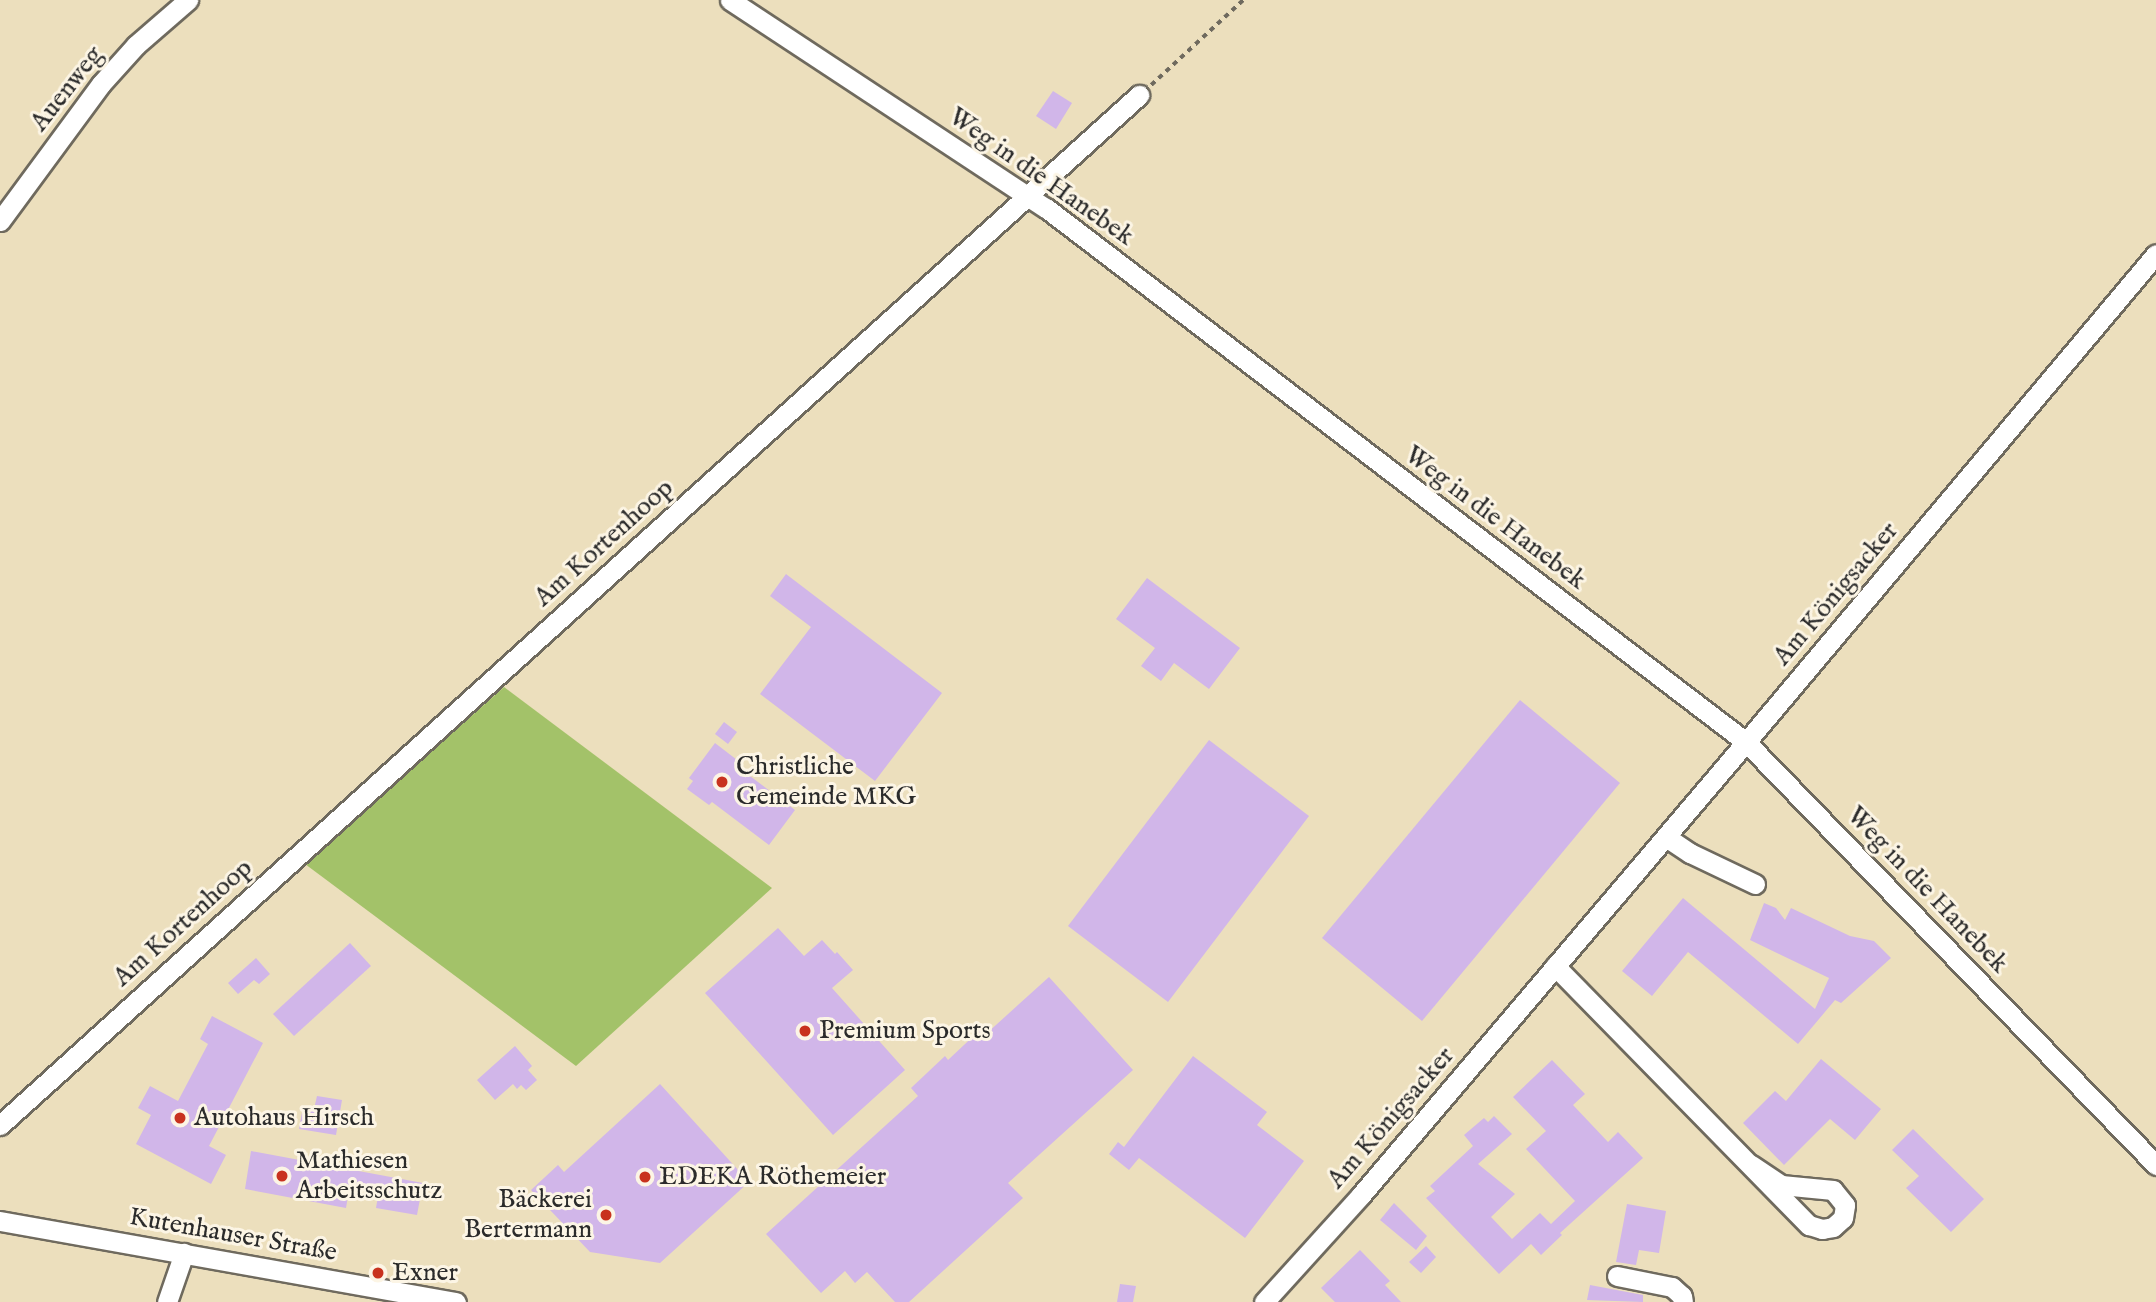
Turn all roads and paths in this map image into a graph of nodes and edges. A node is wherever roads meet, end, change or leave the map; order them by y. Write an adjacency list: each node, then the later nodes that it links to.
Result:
1 (188, 0): 6 (street, Auenweg)
2 (730, 0): 5 (street, Weg in die Hanebek)
3 (1243, 0): 4 (path)
4 (1139, 96): 5 (street, Am Kortenhoop)
5 (1027, 195): 8 (street, Weg in die Hanebek); 12 (street, Am Kortenhoop)
6 (0, 221)
7 (2156, 254): 8 (street, Am Königsacker)
8 (1746, 742): 9 (street, Am Königsacker); 14 (street, Weg in die Hanebek)
9 (1666, 837): 10 (street); 11 (street, Am Königsacker)
10 (1755, 884)
11 (1555, 966): 13 (street); 21 (street, Am Königsacker)
12 (0, 1125)
13 (1751, 1165): 13 (street)
14 (2156, 1165)
15 (0, 1221): 16 (street, Kutenhauser Straße)
16 (184, 1253): 18 (street, Kutenhauser Straße); 19 (street)
17 (1617, 1276): 22 (street)
18 (424, 1299): 20 (street, Kutenhauser Straße)
19 (167, 1302)
20 (456, 1302)
21 (1264, 1302)
22 (1683, 1302)

